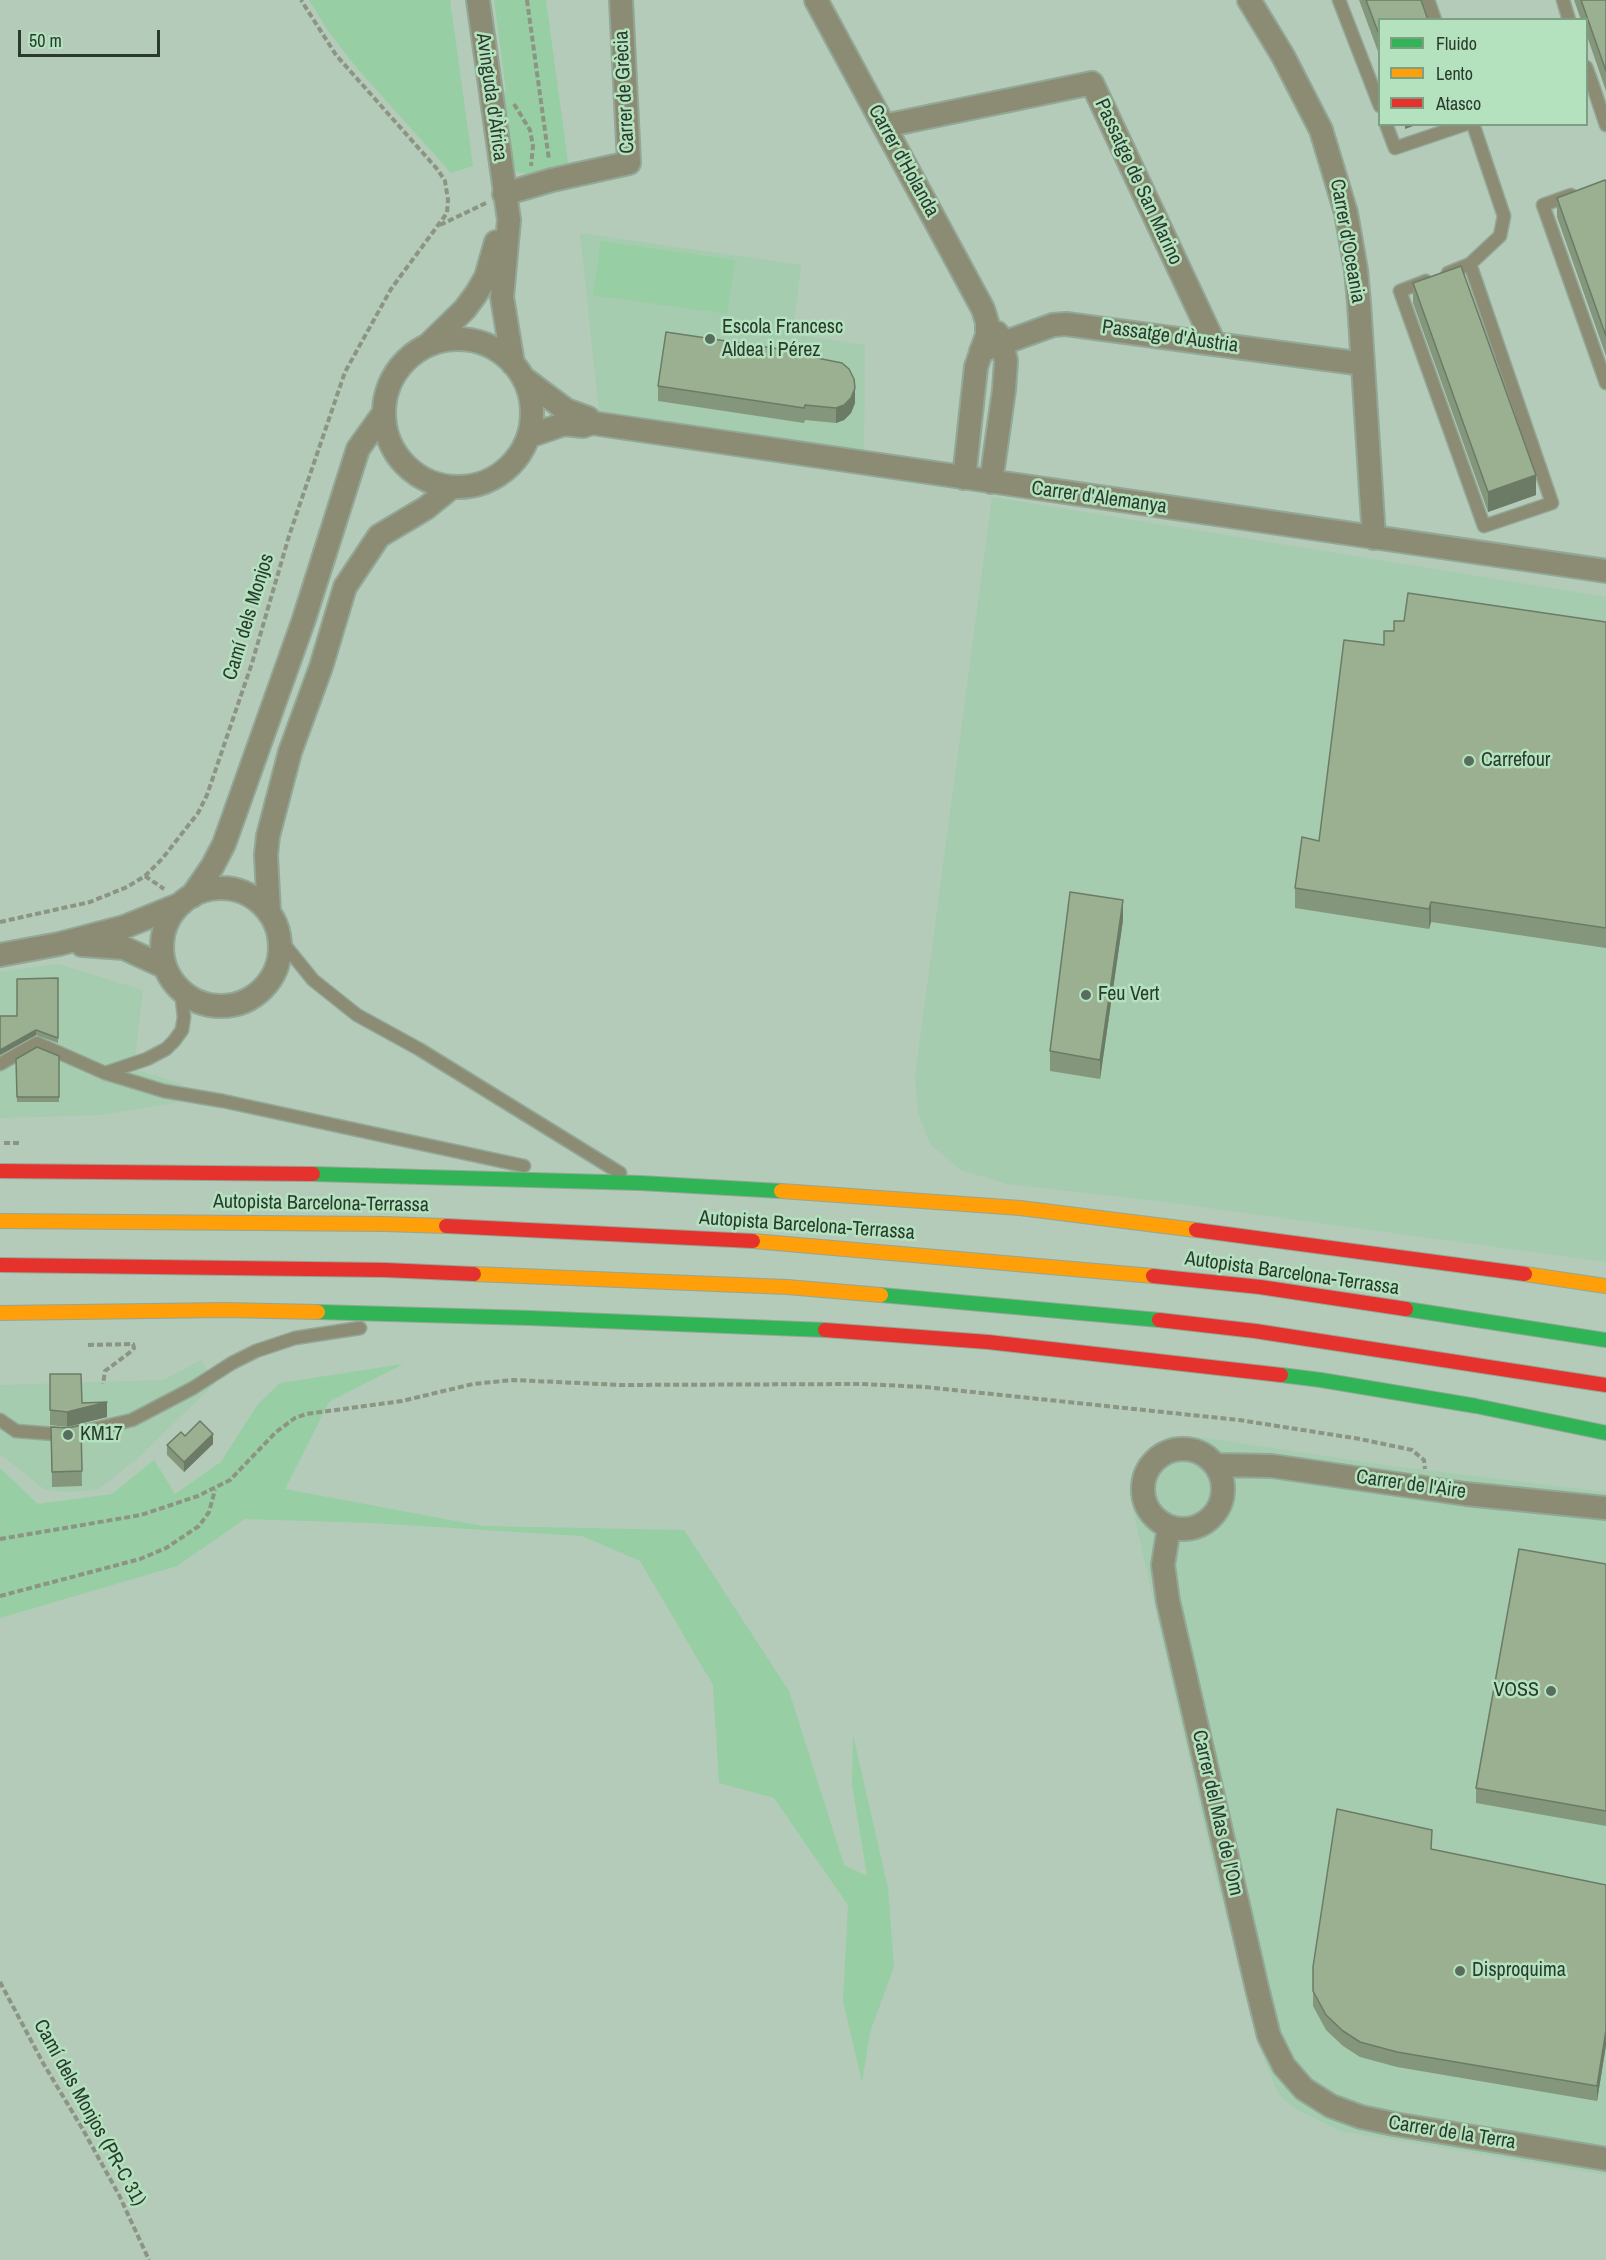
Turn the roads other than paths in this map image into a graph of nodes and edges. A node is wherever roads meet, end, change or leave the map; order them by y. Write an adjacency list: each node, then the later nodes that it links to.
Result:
1 (478, 0): 18 (street, Avinguda d'Àfrica)
2 (621, 0): 18 (street, Carrer de Grècia)
3 (816, 0): 13 (street, Carrer d'Holanda)
4 (1249, 0): 25 (street, Carrer d'Oceania)
5 (1339, 0): 11 (lane)
6 (1428, 0): 8 (lane)
7 (1563, 0): 9 (lane)
8 (1434, 18)
9 (1568, 18)
10 (1589, 84): 12 (lane)
11 (1378, 101)
12 (1606, 125)
13 (884, 126): 20 (street, Carrer d'Holanda); 21 (street, Passatge de San Marino)
14 (1387, 126): 15 (lane)
15 (1461, 126)
16 (1474, 126): 19 (lane)
17 (1585, 189): 27 (lane)
18 (504, 194): 23 (street, Avinguda d'Àfrica); 26 (street, Avinguda d'Àfrica)
19 (1470, 264): 19 (lane)
20 (987, 322): 22 (street, Carrer d'Holanda); 24 (street)
21 (1214, 343): 22 (street, Passatge d'Àustria); 25 (street, Passatge d'Àustria)
22 (1003, 344): 24 (street, Passatge d'Àustria); 32 (street)
23 (425, 347): 26 (street); 28 (street)
24 (981, 351): 31 (street)
25 (1363, 364): 34 (street, Carrer d'Oceania)
26 (520, 372): 29 (street, Carrer d'Alemanya); 30 (street)
27 (1606, 382)
28 (383, 414): 33 (street); 36 (street)
29 (592, 423): 30 (street, Carrer d'Alemanya); 31 (street, Carrer d'Alemanya)
30 (530, 436): 33 (street)
31 (964, 478): 32 (street, Carrer d'Alemanya)
32 (991, 482): 34 (street, Carrer d'Alemanya)
33 (452, 487): 37 (street)
34 (1374, 538): 35 (street, Carrer d'Alemanya)
35 (1606, 571)
36 (186, 900): 37 (street); 39 (street); 41 (street)
37 (269, 913): 38 (street)
38 (279, 938): 41 (street); 46 (lane)
39 (59, 944): 40 (street); 41 (street)
40 (0, 955)
41 (170, 975): 43 (lane)
42 (0, 1064): 43 (lane)
43 (105, 1072): 45 (lane)
44 (0, 1171): 45 (highway)
45 (568, 1181): 46 (highway)
46 (640, 1184): 49 (highway)
47 (0, 1221): 54 (highway, Autopista Barcelona-Terrassa)
48 (0, 1265): 55 (highway)
49 (1606, 1286)
50 (0, 1313): 51 (highway)
51 (530, 1318): 53 (lane); 57 (highway)
52 (374, 1327): 56 (lane)
53 (420, 1328)
54 (1606, 1340)
55 (1606, 1385)
56 (0, 1420)
57 (1606, 1434)
58 (1216, 1465): 59 (street, Carrer de l'Aire); 60 (street); 60 (street)
59 (1606, 1508)
60 (1169, 1527): 61 (street, Carrer del Mas de l'Om)
61 (1304, 2089): 62 (street, Carrer de la Terra)
62 (1606, 2158)

